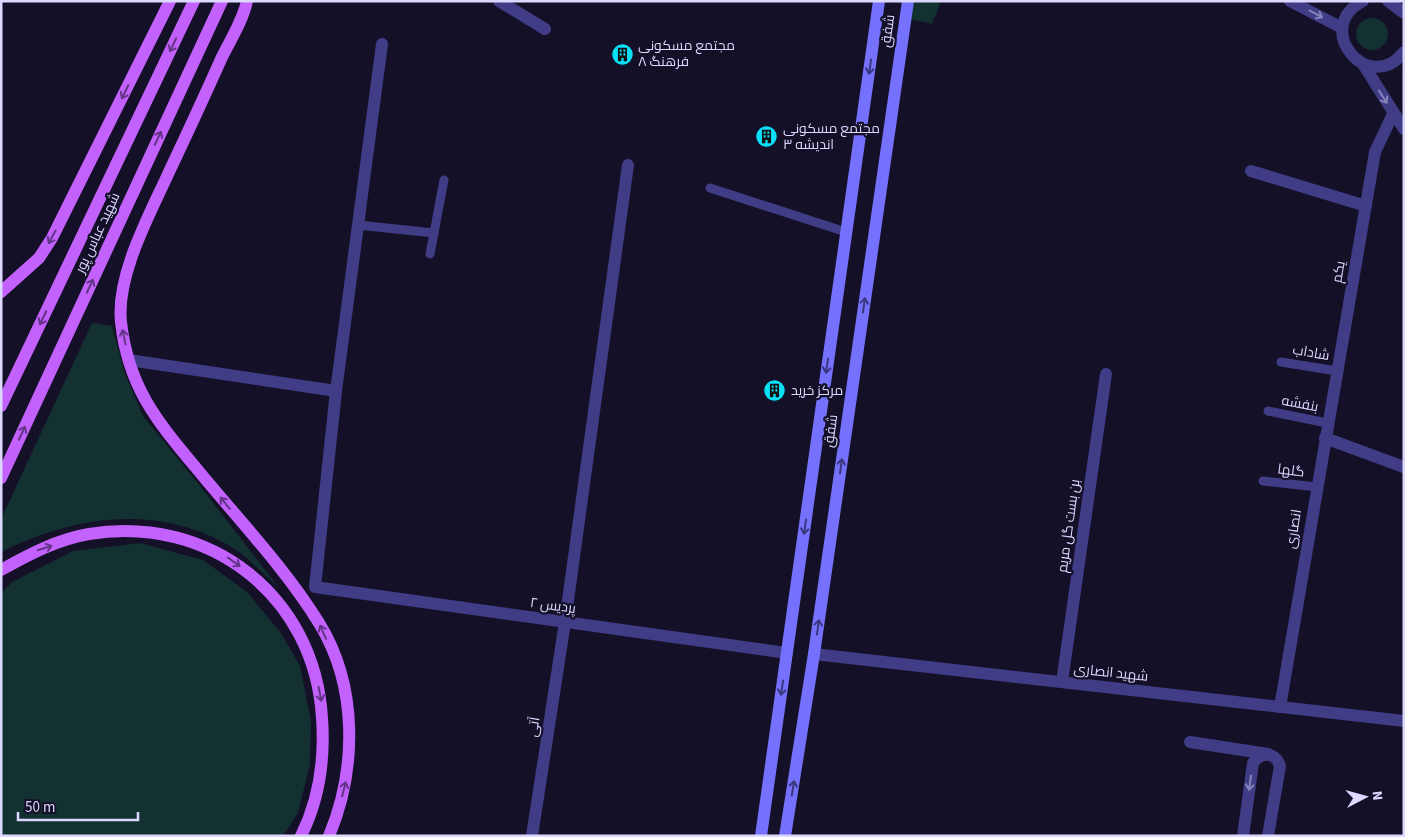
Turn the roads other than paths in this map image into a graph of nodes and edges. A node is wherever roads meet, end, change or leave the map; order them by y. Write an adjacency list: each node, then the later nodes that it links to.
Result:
1 (170, 1): 28 (main road, one-way to 28)
2 (194, 1): 34 (main road, شهید عباس پور, one-way to 34)
3 (222, 1): 39 (main road, شهید عباس پور, one-way to 3)
4 (247, 1): 29 (main road, one-way to 4)
5 (499, 1): 13 (street)
6 (879, 1): 25 (main road, شفق, one-way to 25)
7 (908, 1): 45 (main road, شفق, one-way to 7)
8 (1290, 1): 12 (street, one-way to 12)
9 (1362, 1): 12 (street)
10 (1388, 1): 11 (street)
11 (1403, 12)
12 (1342, 28): 16 (street)
13 (545, 29)
14 (382, 44): 24 (street)
15 (1403, 55): 16 (street)
16 (1363, 64): 17 (street, one-way to 17)
17 (1393, 114): 18 (street); 23 (street, یکم)
18 (1404, 129)
19 (628, 165): 43 (street, آتی)
20 (1251, 171): 23 (street)
21 (444, 180): 26 (lane)
22 (710, 188): 25 (lane)
23 (1366, 206): 31 (street, یکم)
24 (358, 225): 26 (lane); 33 (street)
25 (846, 232): 44 (main road, شفق, one-way to 44)
26 (434, 233): 27 (lane)
27 (430, 254)
28 (1, 292)
29 (129, 360): 33 (street); 52 (main road, one-way to 29)
30 (1281, 362): 31 (lane, شاداب)
31 (1337, 371): 36 (street, یکم)
32 (1106, 374): 46 (street, بن بست گل مریم)
33 (336, 390): 43 (street, پردیس ۲)
34 (1, 406)
35 (1268, 411): 36 (lane, بنفشه)
36 (1327, 423): 37 (street, یکم)
37 (1325, 438): 38 (street); 41 (street, انصاری)
38 (1404, 467)
39 (1, 478)
40 (1263, 481): 41 (lane, گلها)
41 (1317, 487): 47 (street, انصاری)
42 (1, 570): 51 (main road, one-way to 51)
43 (565, 622): 44 (street, پردیس ۲); 53 (street, آتی)
44 (787, 653): 54 (main road, شفق, one-way to 54)
45 (814, 654): 46 (street, شهید انصاری); 55 (main road, شفق, one-way to 45)
46 (1062, 682): 47 (street, شهید انصاری)
47 (1280, 707): 48 (street, شهید انصاری)
48 (1404, 721)
49 (1190, 742): 50 (street)
50 (1268, 754): 56 (street, one-way to 56); 57 (street)
51 (301, 836)
52 (329, 836)
53 (532, 836)
54 (761, 836)
55 (785, 836)
56 (1243, 836)
57 (1268, 836)

